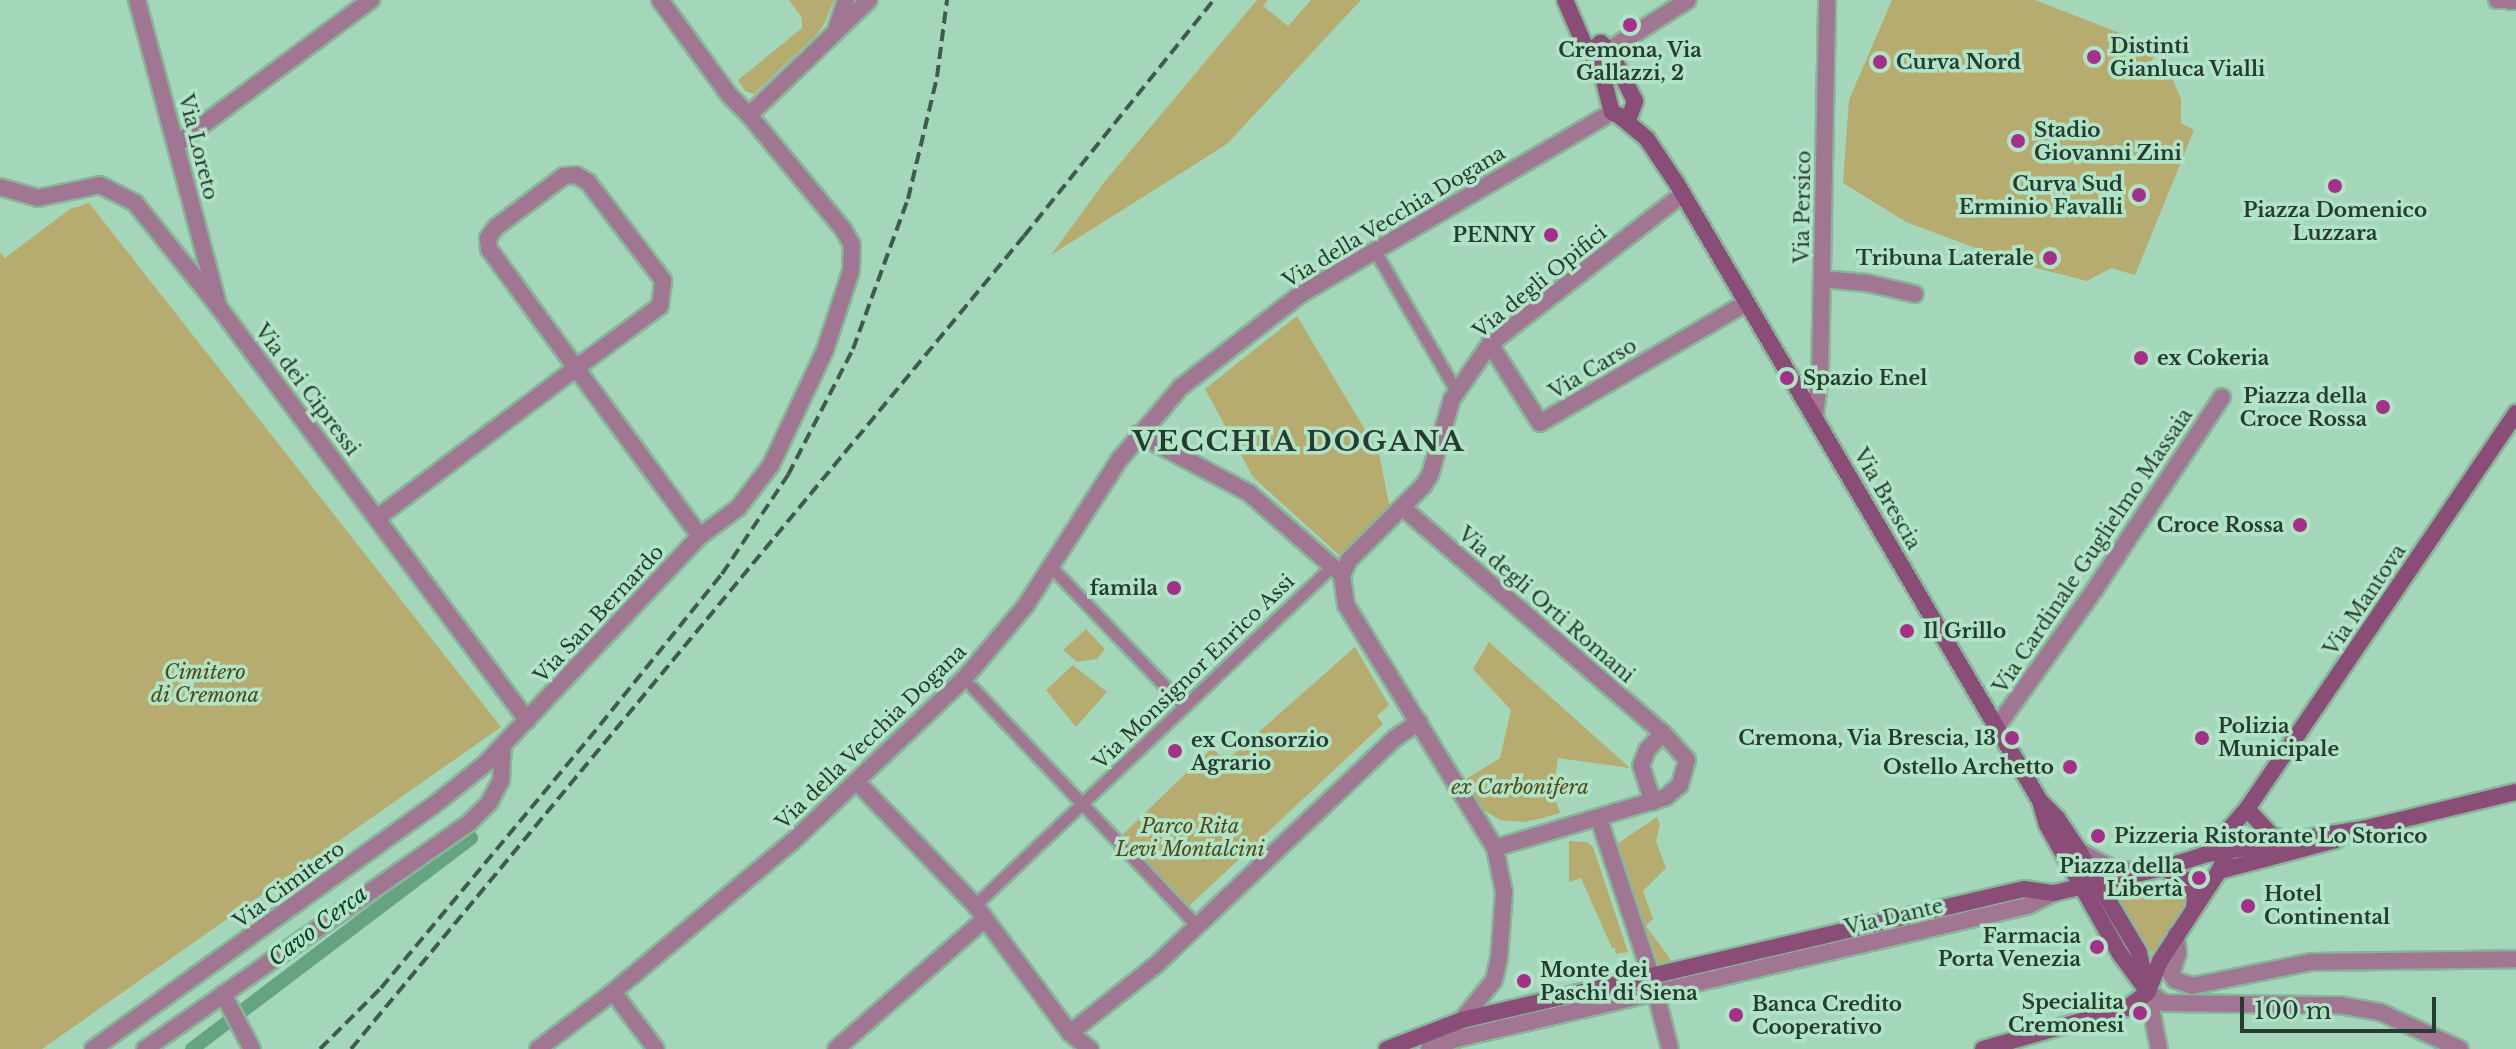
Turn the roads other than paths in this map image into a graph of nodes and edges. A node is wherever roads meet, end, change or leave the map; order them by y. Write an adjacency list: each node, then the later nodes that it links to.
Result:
1 (137, 0): 18 (street, Via Loreto)
2 (371, 0): 18 (street)
3 (660, 0): 16 (street, Via San Bernardo)
4 (846, 0): 12 (street)
5 (863, 0): 12 (street)
6 (869, 0): 12 (street)
7 (1565, 0): 13 (main road, Via Brescia)
8 (1688, 0): 13 (street)
9 (1827, 0): 22 (street, Via Persico)
10 (2497, 0): 11 (street)
11 (2516, 1)
12 (835, 32): 16 (street)
13 (1600, 48): 14 (main road, Via Brescia); 15 (main road, Via Brescia)
14 (1635, 106): 15 (main road); 17 (main road, Via Brescia)
15 (1617, 114): 17 (main road, Via Brescia); 21 (street, Via della Vecchia Dogana)
16 (749, 115): 37 (street, Via San Bernardo)
17 (1647, 139): 20 (main road, Via Brescia)
18 (177, 144): 25 (street, Via Loreto)
19 (0, 187): 25 (street, Via dei Cipressi)
20 (1683, 194): 24 (main road, Via Brescia); 26 (street, Via degli Opifici)
21 (1375, 251): 30 (street); 34 (street, Via della Vecchia Dogana)
22 (1822, 279): 23 (street); 28 (street, Via Persico)
23 (1915, 294)
24 (1746, 303): 26 (street, Via Carso); 29 (main road, Via Brescia)
25 (218, 306): 36 (street, Via dei Cipressi)
26 (1490, 344): 30 (street, Via degli Opifici)
27 (576, 368): 27 (street); 36 (street); 37 (street)
28 (1820, 374): 29 (street); 33 (street, Via Persico)
29 (1791, 376): 33 (main road, Via Brescia)
30 (1456, 391): 35 (street, Via degli Opifici)
31 (2222, 397): 44 (street, Via Cardinale Guglielmo Massaia)
32 (2516, 413): 52 (main road, Via Mantova)
33 (1815, 415): 44 (main road, Via Brescia)
34 (1138, 434): 38 (street, Via della Vecchia Dogana); 39 (street)
35 (1403, 508): 39 (street, Via degli Opifici); 45 (street, Via degli Orti Romani)
36 (377, 518): 42 (street, Via dei Cipressi)
37 (700, 536): 42 (street, Via San Bernardo)
38 (1051, 567): 41 (street); 47 (street, Via della Vecchia Dogana)
39 (1336, 571): 41 (street, Via Monsignor Enrico Assi); 43 (street)
40 (972, 687): 51 (street)
41 (1184, 706): 51 (street, Via Monsignor Enrico Assi)
42 (527, 720): 46 (street, Via Cimitero)
43 (1419, 722): 56 (street); 68 (street)
44 (1996, 728): 49 (main road, Via Brescia)
45 (1663, 733): 50 (street); 50 (street, Via degli Orti Romani)
46 (503, 747): 77 (street); 82 (street, Via Cimitero)
47 (858, 783): 67 (street); 75 (street, Via della Vecchia Dogana)
48 (2516, 792): 54 (main road)
49 (2040, 801): 57 (main road); 64 (main road, Via Brescia)
50 (1653, 802): 53 (street, Via degli Orti Romani)
51 (1083, 803): 67 (street, Via Monsignor Enrico Assi); 68 (street)
52 (2247, 809): 55 (main road); 58 (main road, Via Mantova); 59 (main road, Via Mantova)
53 (1599, 819): 56 (street, Via degli Orti Romani); 74 (street)
54 (2367, 828): 55 (main road); 61 (main road)
55 (2294, 840): 58 (main road)
56 (1495, 848): 79 (street)
57 (2079, 851): 62 (street); 63 (main road)
58 (2228, 851): 59 (main road); 61 (main road, Via Mantova)
59 (2207, 854): 60 (main road)
60 (2163, 868): 62 (main road); 66 (main road)
61 (2219, 871): 66 (main road)
62 (2143, 873): 63 (main road)
63 (2098, 883): 64 (main road); 76 (main road)
64 (2081, 886): 65 (main road, Via Dante); 76 (main road)
65 (2054, 893): 70 (main road, Via Dante); 72 (street, Via Dante)
66 (2194, 909): 69 (main road)
67 (980, 912): 80 (street); 87 (street)
68 (1197, 926): 80 (street)
69 (2176, 934): 73 (street); 76 (main road)
70 (1762, 950): 72 (street); 74 (main road, Via Dante)
71 (2516, 959): 73 (street)
72 (1741, 973): 74 (street, Via Dante)
73 (2218, 980): 78 (street)
74 (1654, 985): 79 (main road, Via Dante); 81 (street, Via Dante); 91 (street)
75 (613, 992): 85 (street, Via della Vecchia Dogana); 86 (street)
76 (2148, 992): 78 (street); 92 (main road); 93 (street)
77 (223, 994): 83 (street); 84 (street)
78 (2219, 1001): 94 (street)
79 (1462, 1020): 89 (main road, Via Dante)
80 (1070, 1033): 88 (street)
81 (1459, 1044): 90 (street, Via Dante)
82 (93, 1049)
83 (145, 1049)
84 (252, 1049)
85 (538, 1049)
86 (656, 1049)
87 (836, 1049)
88 (1090, 1049)
89 (1387, 1049)
90 (1429, 1049)
91 (1670, 1049)
92 (1983, 1049)
93 (2159, 1049)
94 (2460, 1049)

